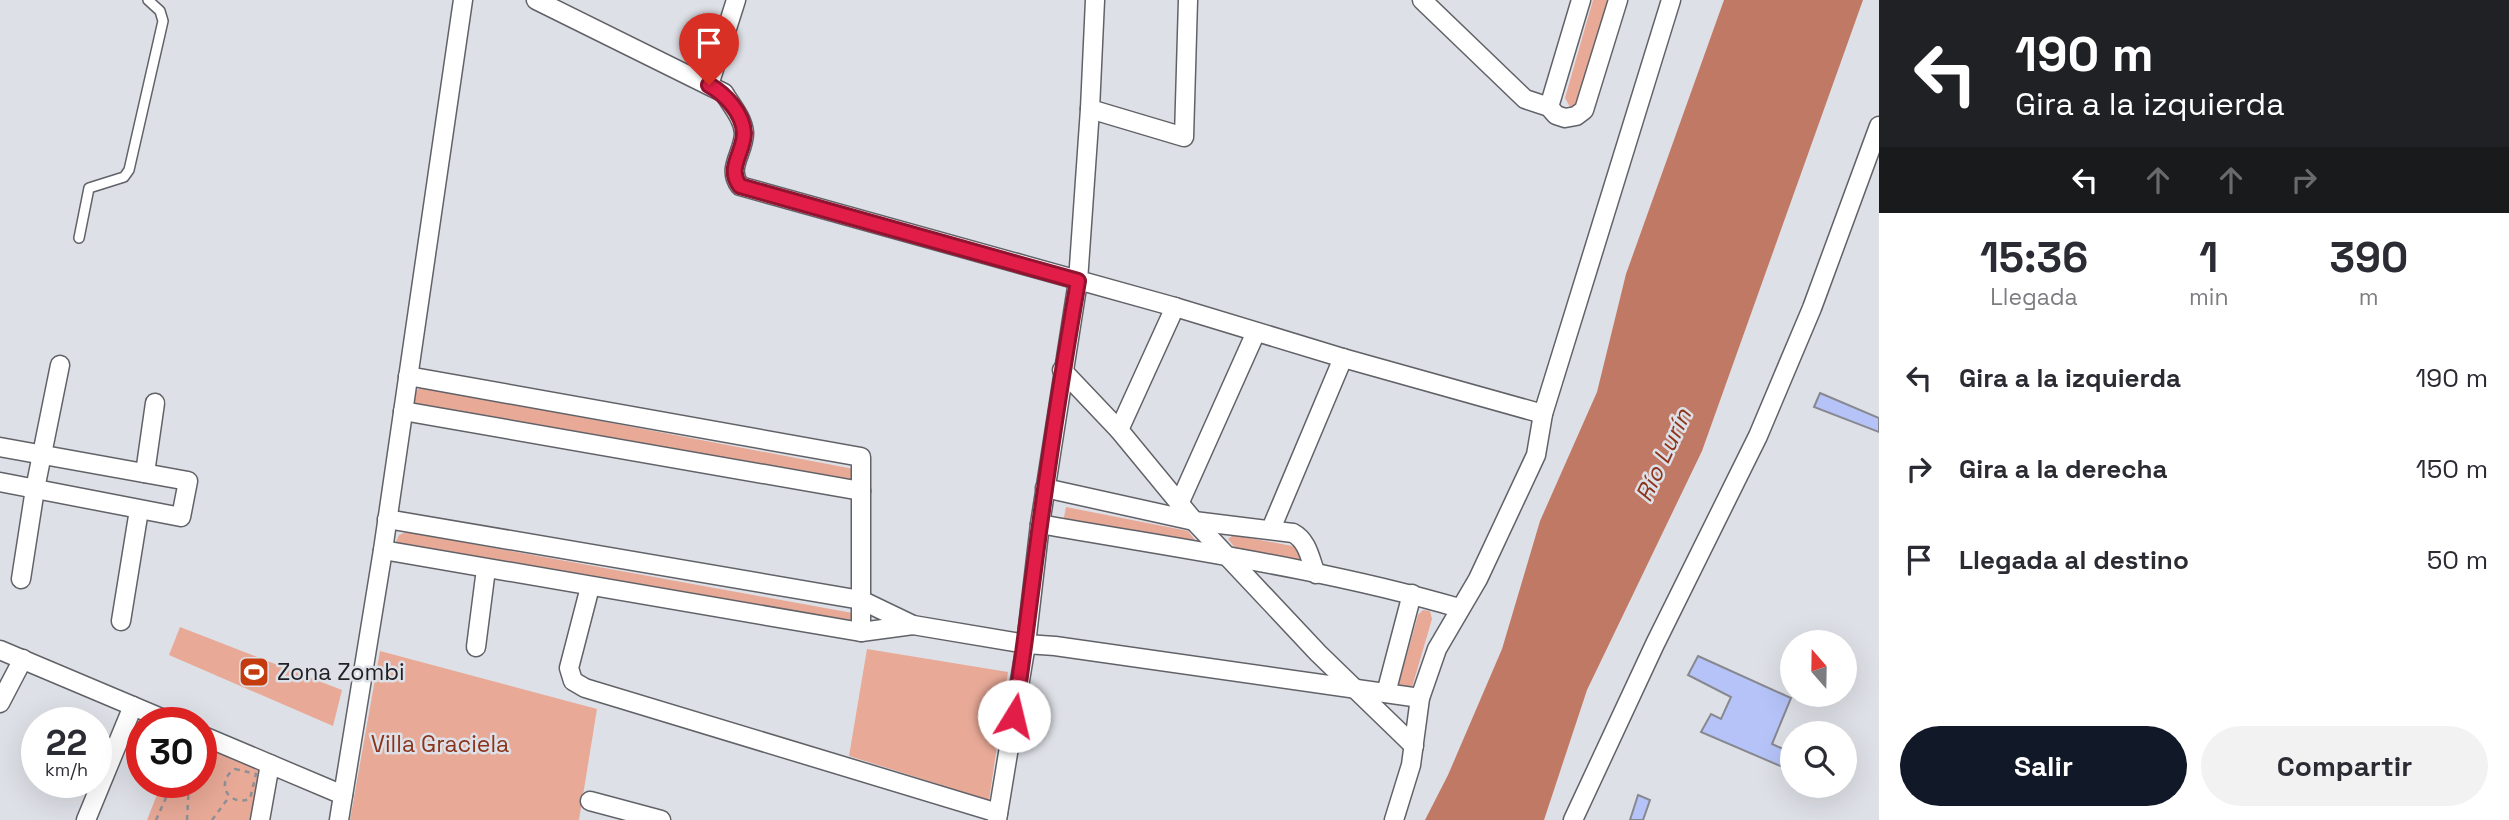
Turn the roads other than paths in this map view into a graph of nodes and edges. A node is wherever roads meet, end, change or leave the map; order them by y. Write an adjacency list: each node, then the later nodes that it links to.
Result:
1 (148, 0): 15 (lane)
2 (463, 0): 22 (street)
3 (536, 0): 11 (street)
4 (736, 0): 11 (street)
5 (1095, 0): 13 (street)
6 (1188, 0): 13 (street)
7 (1581, 0): 12 (street)
8 (1618, 0): 12 (street)
9 (1671, 0): 25 (street)
10 (1426, 2): 12 (street)
11 (709, 85): 16 (street)
12 (1549, 107)
13 (1090, 109): 16 (street)
14 (1879, 126): 73 (street)
15 (79, 238)
16 (1078, 281): 17 (street); 21 (street)
17 (1174, 307): 18 (street); 26 (street)
18 (1256, 332): 19 (street); 34 (street)
19 (1343, 358): 25 (street); 39 (street)
20 (60, 365): 28 (street)
21 (1062, 370): 26 (street); 31 (street)
22 (408, 376): 24 (street); 33 (street)
23 (155, 403): 29 (street)
24 (403, 411): 33 (street); 36 (street)
25 (1543, 414): 48 (street)
26 (1119, 430): 34 (street)
27 (0, 447): 28 (street)
28 (43, 455): 29 (street); 32 (street)
29 (145, 473): 35 (street)
30 (0, 482): 32 (street)
31 (1045, 488): 37 (street); 38 (street)
32 (35, 489): 35 (street); 44 (street)
33 (861, 491): 47 (street)
34 (1179, 505): 37 (street)
35 (139, 510): 49 (street)
36 (387, 519): 40 (street); 47 (street)
37 (1194, 521): 39 (street); 41 (street)
38 (1040, 524): 41 (street); 52 (street)
39 (1271, 529): 43 (street)
40 (383, 550): 42 (street); 64 (street)
41 (1229, 557): 43 (street); 56 (street)
42 (486, 569): 45 (street); 53 (street)
43 (1316, 574): 46 (street)
44 (21, 579)
45 (590, 587): 51 (street); 67 (street)
46 (1412, 594): 48 (street); 57 (street)
47 (861, 600): 50 (street); 51 (street)
48 (1459, 608): 58 (street)
49 (121, 621)
50 (913, 625): 51 (street); 52 (street)
51 (861, 632)
52 (1026, 644): 56 (street); 67 (street)
53 (476, 648)
54 (0, 650): 55 (street)
55 (23, 659): 59 (street); 60 (street)
56 (1353, 687): 57 (street); 62 (street)
57 (1386, 693): 58 (street)
58 (1420, 698): 62 (street)
59 (0, 703)
60 (133, 706): 68 (street)
61 (217, 742): 63 (street)
62 (1413, 746): 72 (street)
63 (270, 764): 64 (street); 69 (street)
64 (343, 794): 70 (street)
65 (590, 801): 66 (street)
66 (631, 816): 71 (street)
67 (997, 817)
68 (86, 820)
69 (260, 820)
70 (339, 820)
71 (661, 820)
72 (1394, 820)
73 (1573, 820)

